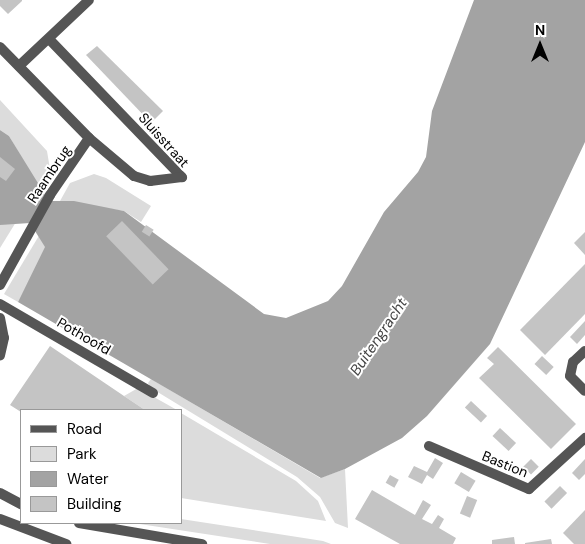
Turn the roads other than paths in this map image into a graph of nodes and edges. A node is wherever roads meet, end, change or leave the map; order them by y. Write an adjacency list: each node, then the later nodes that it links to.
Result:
1 (89, 0): 2 (street)
2 (48, 40): 4 (street); 5 (street, Sluisstraat)
3 (0, 46): 4 (street, Sluisstraat)
4 (19, 66): 5 (street, Sluisstraat)
5 (89, 138): 6 (street, Raambrug)
6 (0, 285)
7 (0, 304): 12 (street, Pothoofd)
8 (0, 318): 10 (street)
9 (585, 350): 11 (street)
10 (0, 356)
11 (585, 391)
12 (154, 393)
13 (585, 438): 14 (street, Bastion)
14 (428, 446)
15 (0, 493): 16 (street)
16 (20, 503)
17 (0, 519): 19 (street)
18 (84, 524): 20 (street)
19 (66, 544)
20 (202, 544)

